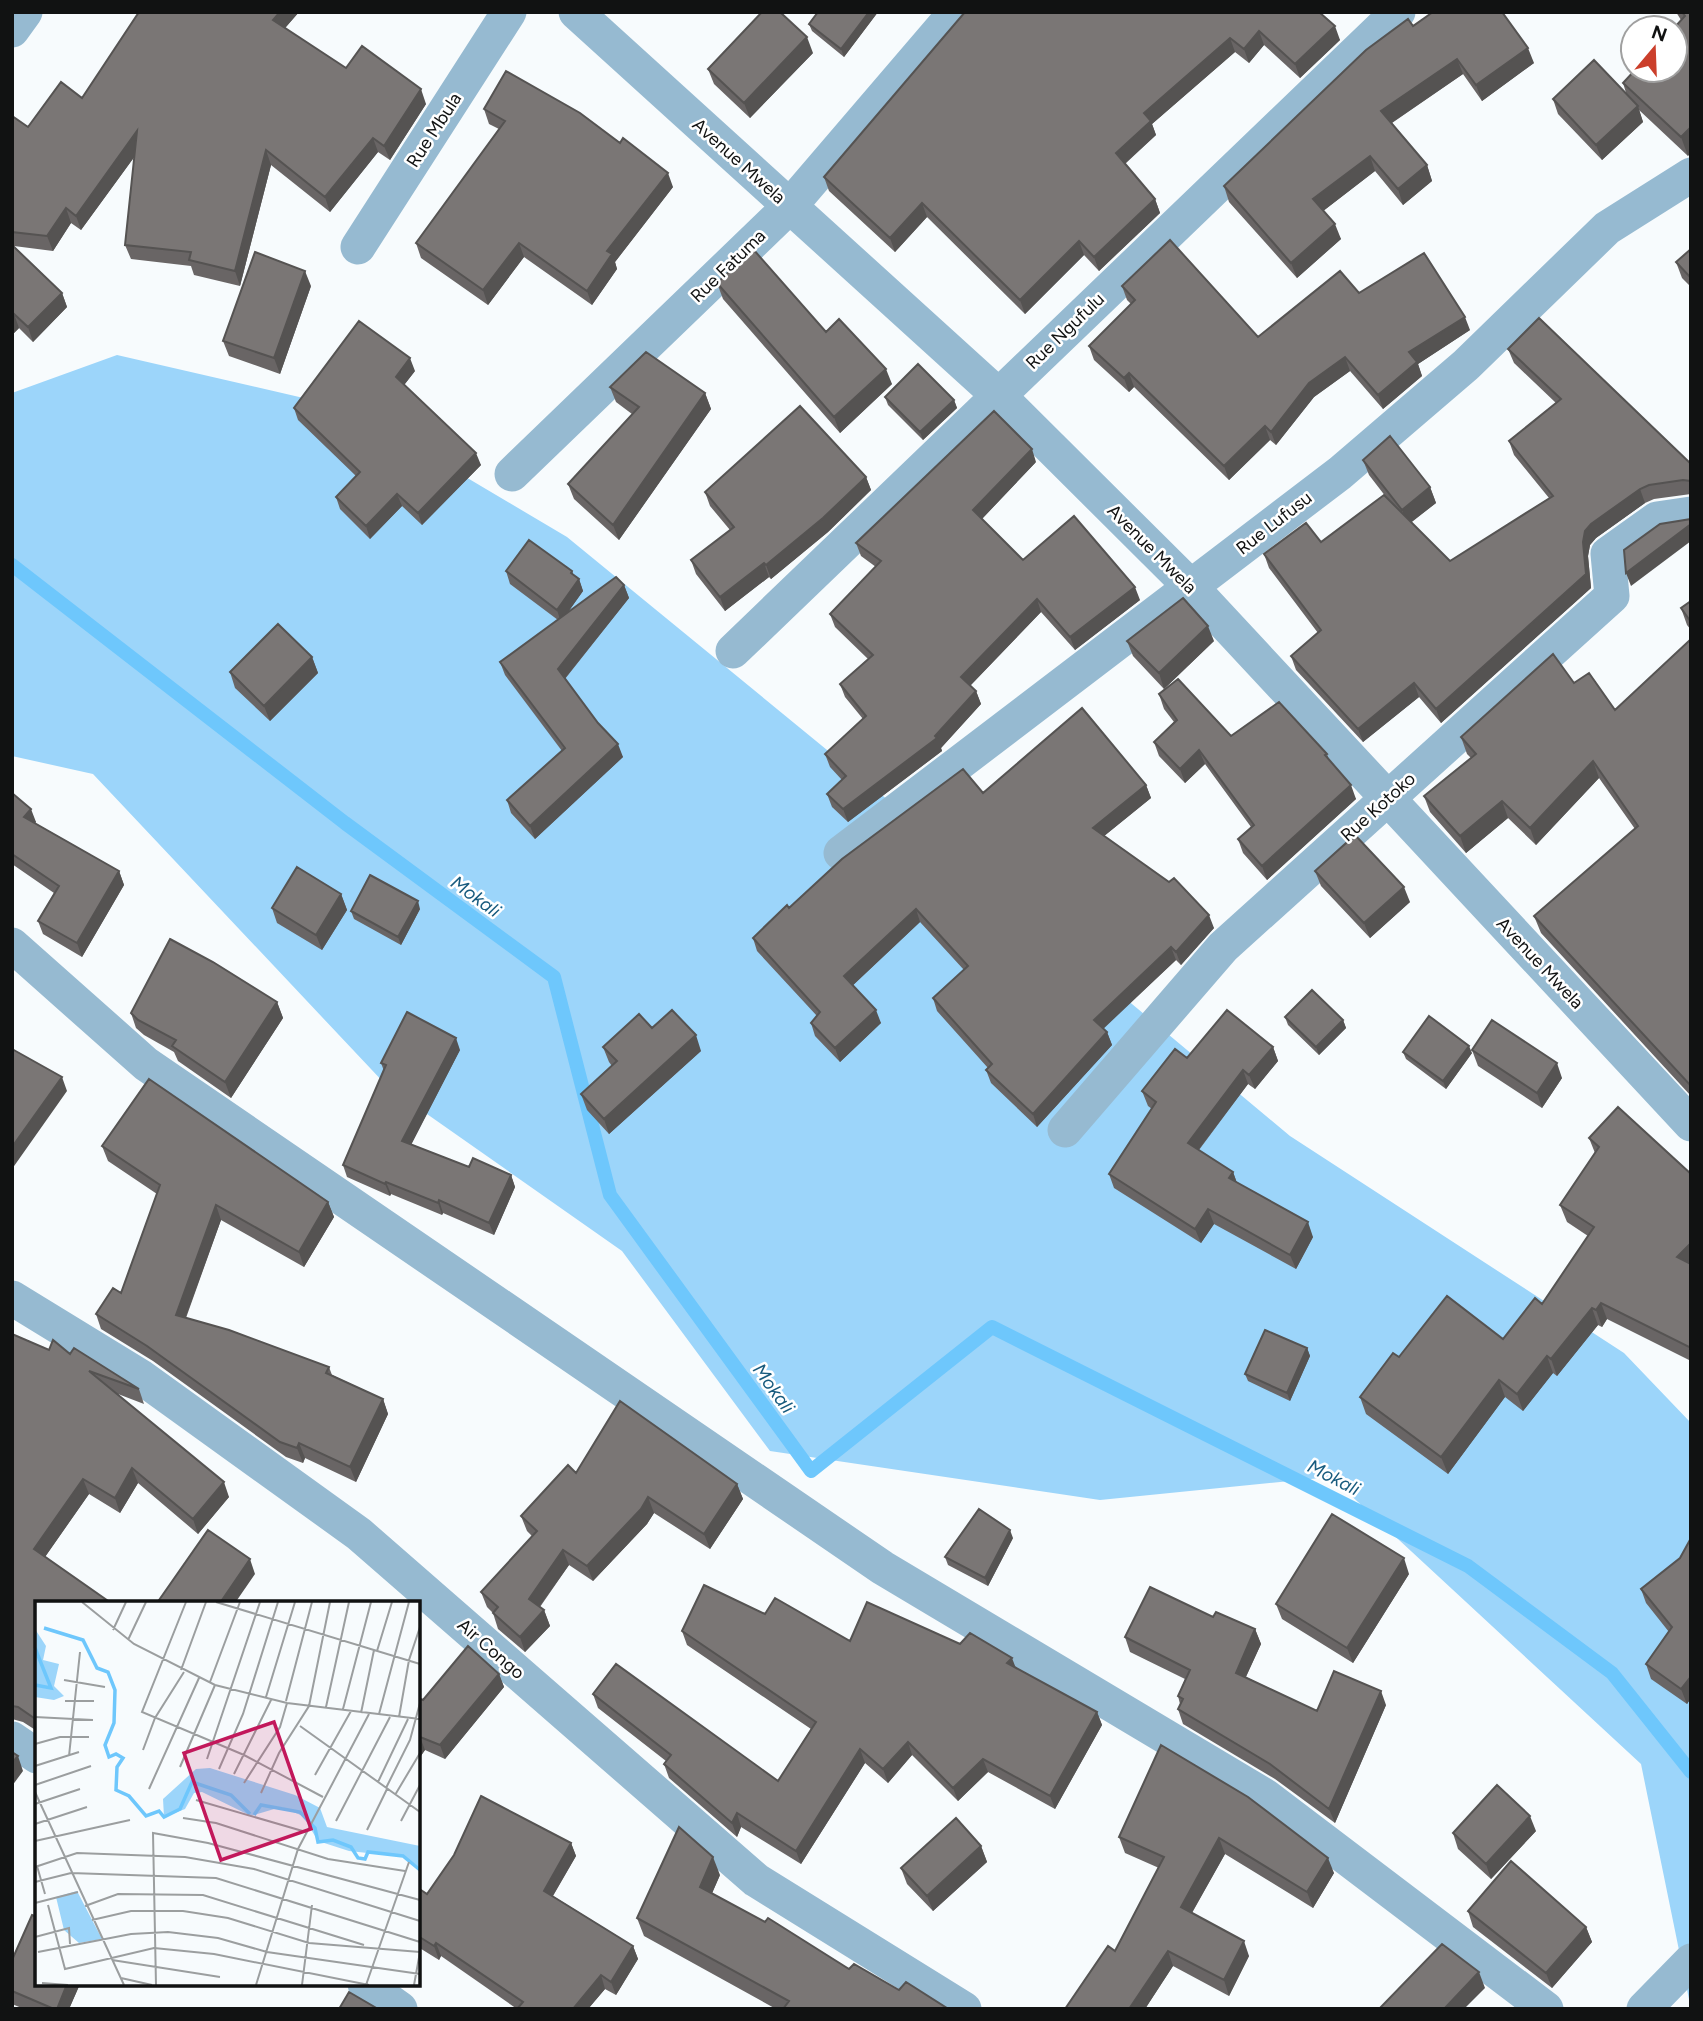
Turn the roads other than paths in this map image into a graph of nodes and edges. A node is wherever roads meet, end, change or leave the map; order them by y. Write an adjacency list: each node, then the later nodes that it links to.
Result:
1 (26, 12): 6 (street)
2 (509, 12): 9 (street, Rue Mbula)
3 (576, 12): 8 (street, Avenue Mwela)
4 (956, 12): 8 (street, Rue Fatuma)
5 (1398, 12): 10 (street, Rue Ngufulu)
6 (12, 30)
7 (1691, 175): 13 (street, Rue Lufusu)
8 (789, 206): 10 (street, Avenue Mwela); 11 (street, Rue Fatuma)
9 (358, 247)
10 (998, 395): 13 (street, Avenue Mwela); 14 (street, Rue Ngufulu)
11 (512, 474)
12 (1691, 514): 15 (street, Rue Kotoko)
13 (1191, 587): 15 (street, Avenue Mwela); 16 (street, Rue Lufusu)
14 (733, 651)
15 (1387, 800): 18 (street, Avenue Mwela); 19 (street, Rue Kotoko)
16 (841, 853)
17 (12, 945): 27 (street)
18 (1691, 1124)
19 (1065, 1130)
20 (12, 1298): 26 (street, Air Congo)
21 (12, 1739): 22 (street)
22 (35, 1755)
23 (1691, 1961): 28 (street)
24 (368, 1986): 25 (street)
25 (400, 2009)
26 (964, 2009)
27 (1546, 2009)
28 (1644, 2009)

